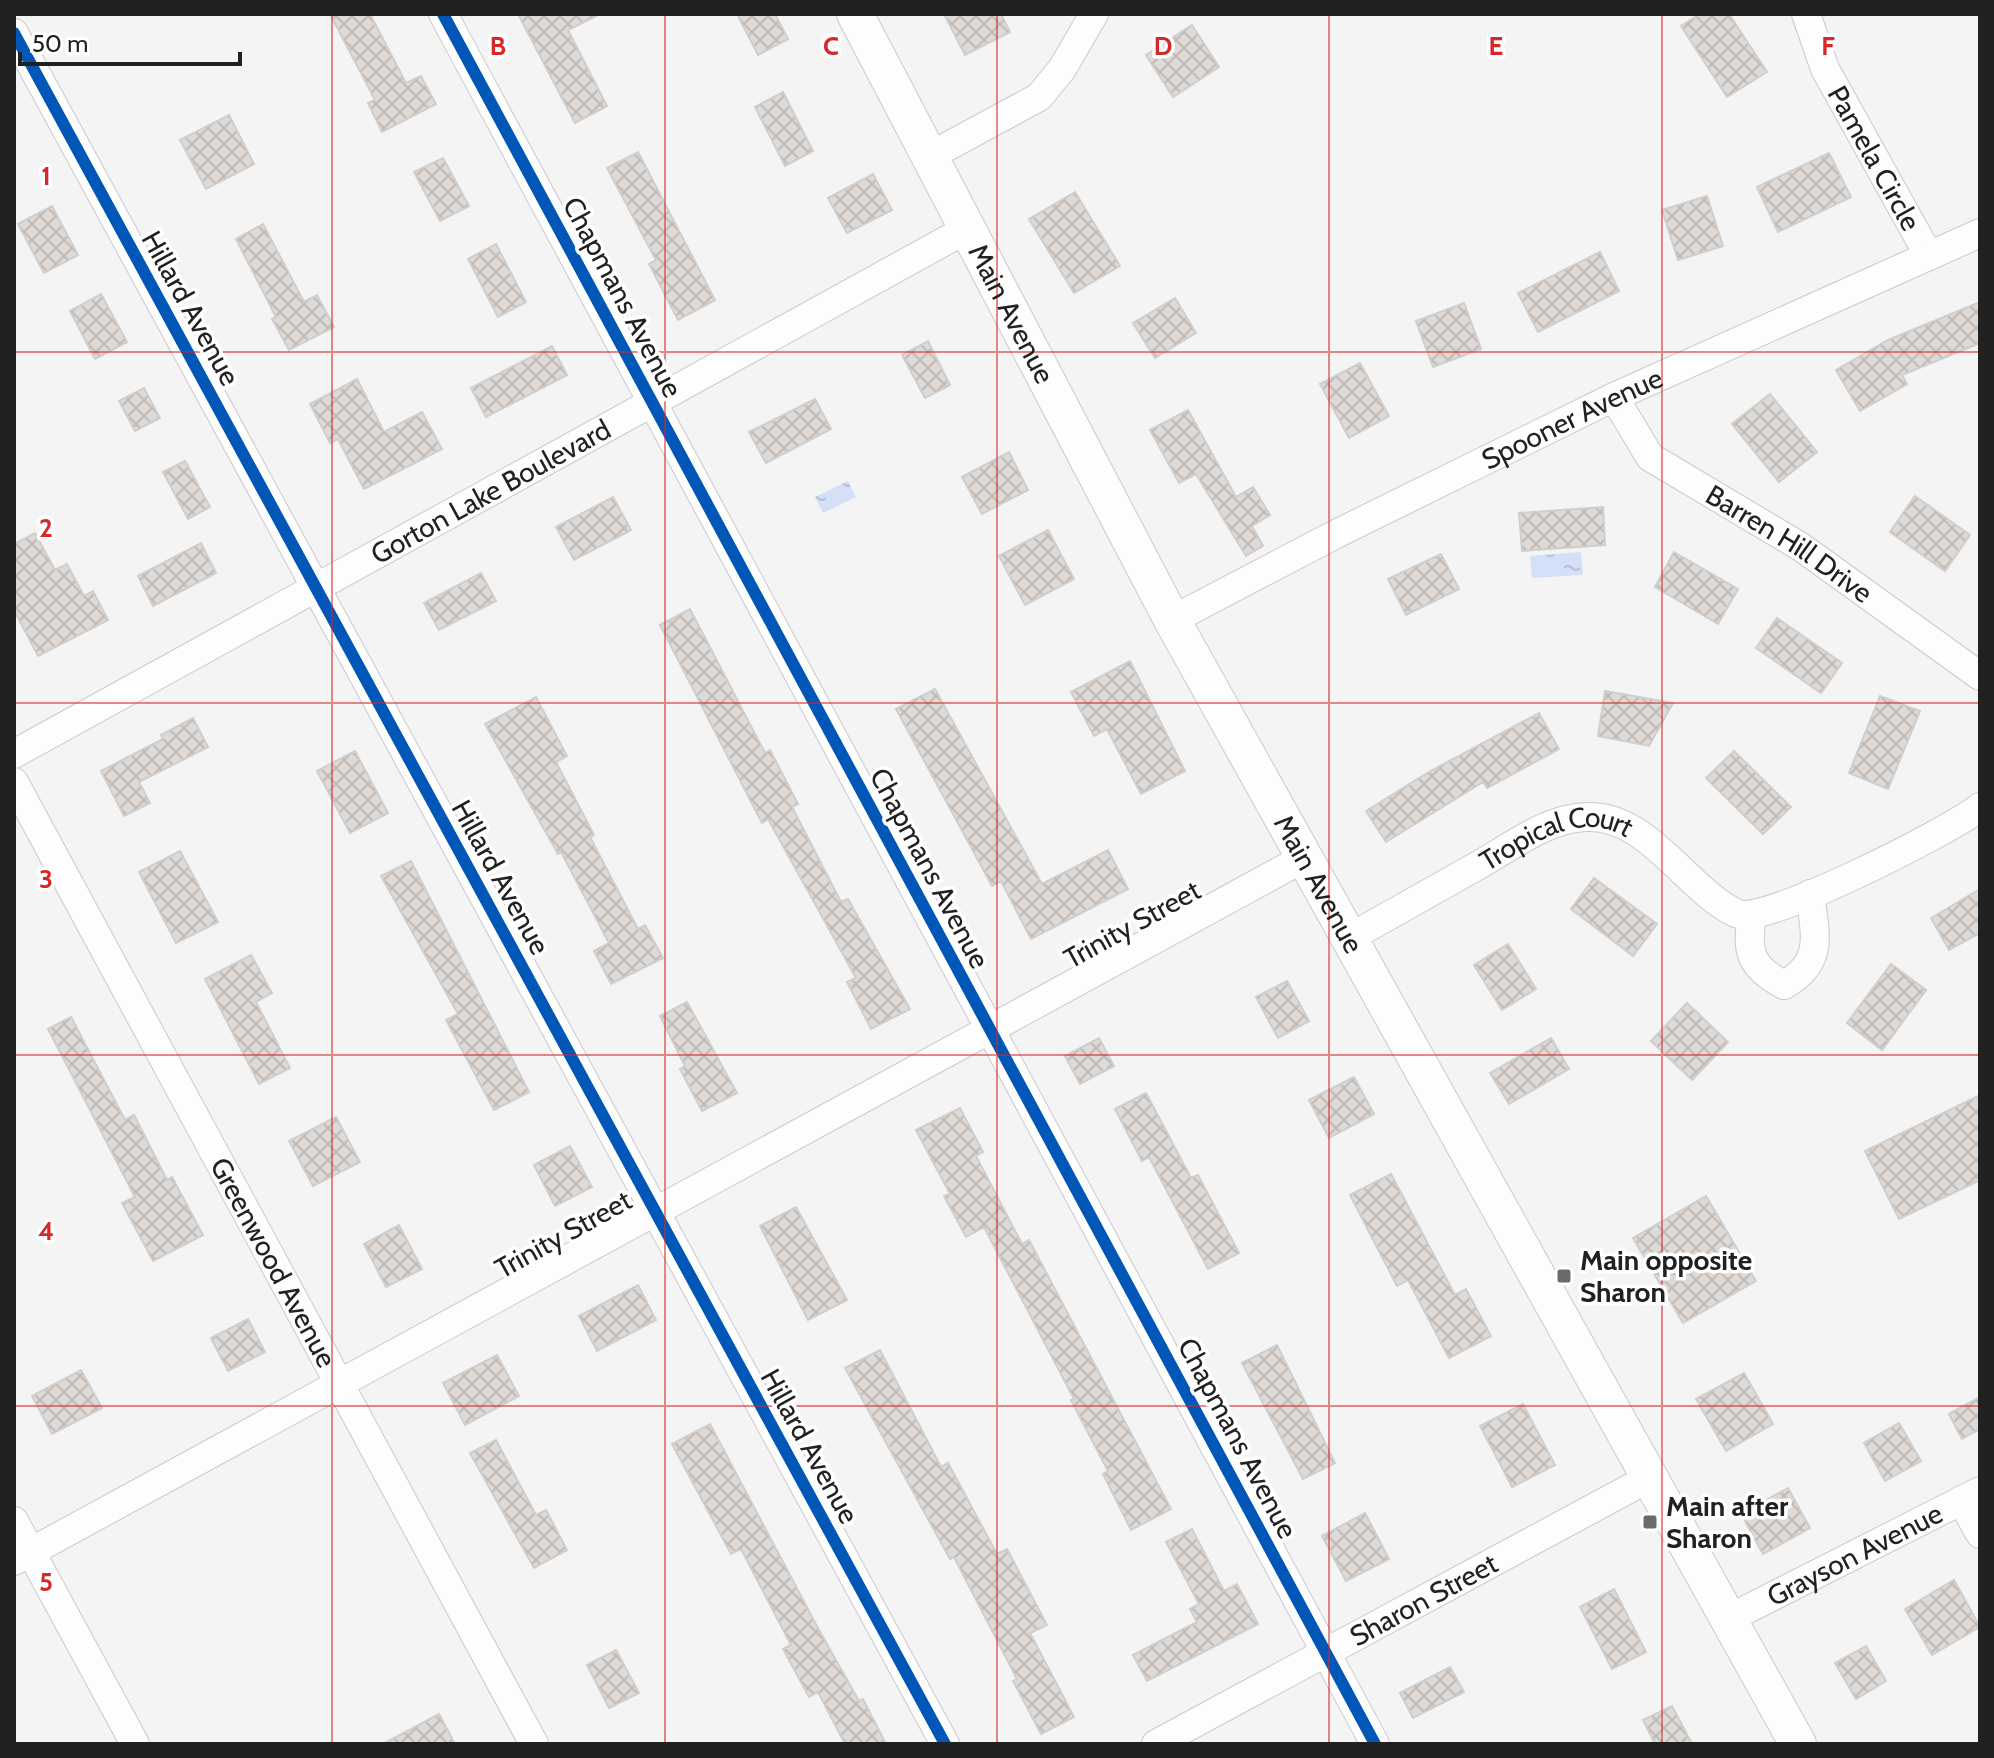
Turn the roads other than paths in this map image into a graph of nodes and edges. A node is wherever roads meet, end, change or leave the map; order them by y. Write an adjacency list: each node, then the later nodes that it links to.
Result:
1 (443, 14): 11 (street, Chapmans Avenue)
2 (855, 14): 6 (main road, Main Avenue)
3 (1094, 14): 6 (street)
4 (1806, 14): 9 (street, Pamela Circle)
5 (14, 33): 12 (street, Hillard Avenue)
6 (930, 156): 7 (main road, Main Avenue)
7 (967, 229): 11 (street, Gorton Lake Boulevard); 13 (main road, Main Avenue)
8 (1980, 233): 9 (street, Spooner Avenue)
9 (1929, 256): 10 (street, Spooner Avenue)
10 (1614, 397): 13 (street, Spooner Avenue); 14 (street, Barren Hill Drive)
11 (652, 402): 12 (street, Gorton Lake Boulevard); 22 (street, Chapmans Avenue)
12 (316, 588): 15 (street, Gorton Lake Boulevard); 23 (street, Hillard Avenue)
13 (1172, 620): 18 (main road, Main Avenue)
14 (1980, 676)
15 (14, 754)
16 (14, 782): 24 (street, Greenwood Avenue)
17 (1980, 807): 19 (street)
18 (1304, 858): 21 (main road, Main Avenue); 22 (street, Trinity Street)
19 (1810, 894): 20 (street); 20 (street)
20 (1752, 915): 21 (street, Tropical Court)
21 (1349, 938): 25 (main road, Main Avenue)
22 (990, 1029): 23 (street, Trinity Street); 31 (street, Chapmans Avenue)
23 (655, 1212): 24 (street, Trinity Street); 34 (street, Hillard Avenue)
24 (339, 1384): 29 (street, Trinity Street); 33 (street, Greenwood Avenue)
25 (1649, 1478): 30 (main road, Main Avenue); 31 (street, Sharon Street)
26 (1970, 1496): 28 (street); 30 (street, Grayson Avenue)
27 (14, 1521): 29 (street)
28 (1980, 1534)
29 (22, 1556): 32 (street)
30 (1728, 1619): 37 (main road, Main Avenue)
31 (1326, 1653): 35 (street, Sharon Street); 36 (street, Chapmans Avenue)
32 (135, 1744)
33 (534, 1744)
34 (945, 1744)
35 (1156, 1744)
36 (1375, 1744)
37 (1798, 1744)

